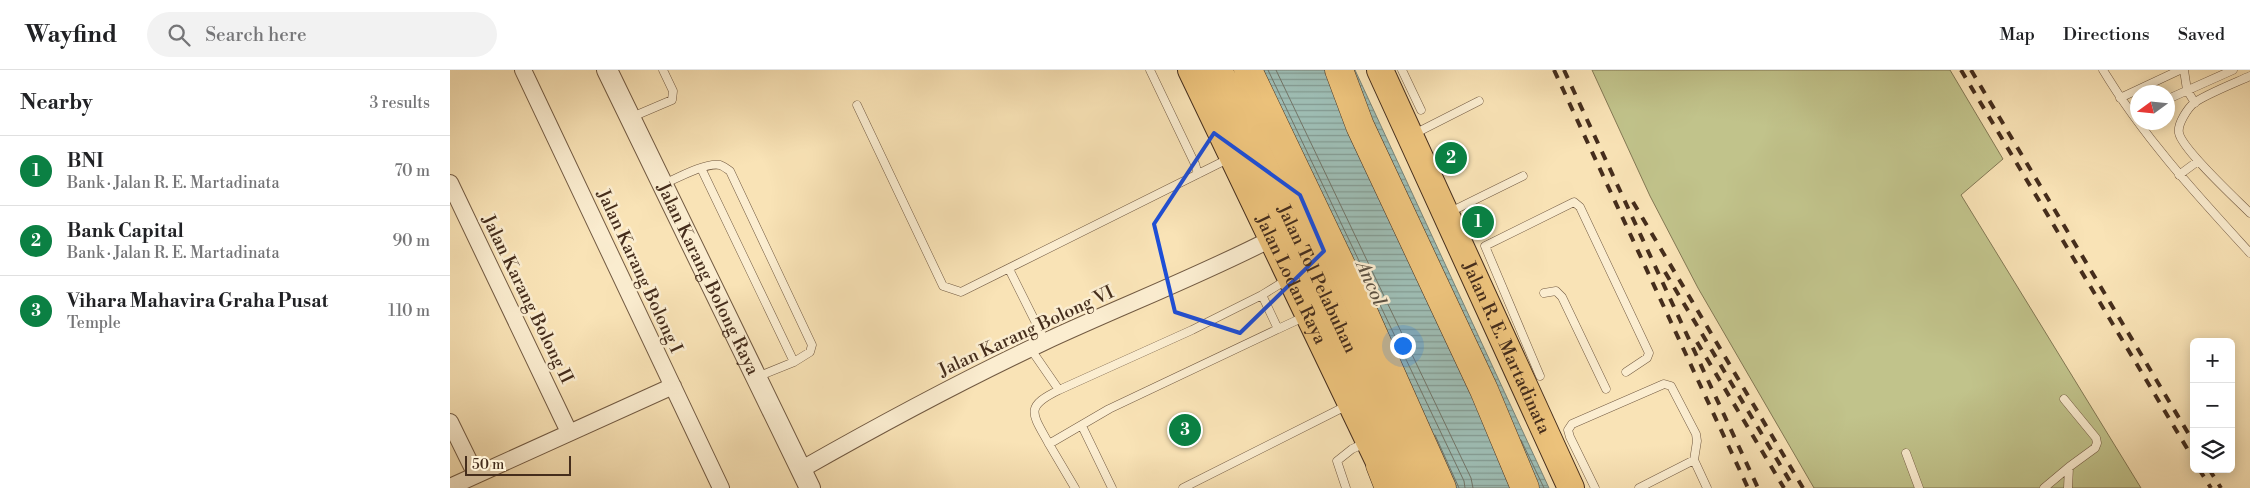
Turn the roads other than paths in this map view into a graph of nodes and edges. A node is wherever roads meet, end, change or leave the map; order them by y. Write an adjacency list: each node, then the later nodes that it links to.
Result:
1 (523, 70): 50 (street, Jalan Karang Bolong I)
2 (607, 70): 23 (street, Jalan Karang Bolong Raya)
3 (663, 70): 23 (lane)
4 (1150, 70): 29 (lane)
5 (1191, 70): 26 (highway, Jalan Lodan Raya)
6 (1218, 70): 72 (highway, Jalan Tol Pelabuhan)
7 (1248, 70): 73 (highway, Jalan Tol Pelabuhan)
8 (1339, 70): 74 (highway)
9 (2103, 70): 17 (lane)
10 (2180, 70): 17 (lane)
11 (2184, 70): 15 (lane)
12 (2232, 70): 15 (lane)
13 (1391, 72): 22 (lane); 25 (highway, Jalan R. E. Martadinata)
14 (2250, 76): 19 (lane)
15 (2187, 90): 16 (lane); 19 (lane)
16 (2175, 96)
17 (2120, 98): 21 (lane)
18 (1479, 101): 25 (lane)
19 (2194, 102): 27 (lane)
20 (856, 105): 38 (lane)
21 (2130, 109)
22 (1421, 110)
23 (630, 118): 33 (street, Jalan Karang Bolong Raya)
24 (2146, 130): 30 (lane)
25 (1410, 137): 35 (highway, Jalan R. E. Martadinata)
26 (1232, 157): 29 (lane); 36 (highway, Jalan Lodan Raya)
27 (2198, 161): 30 (lane); 34 (lane)
28 (701, 168): 33 (lane); 46 (lane); 46 (lane)
29 (1198, 174): 38 (lane)
30 (2179, 174): 37 (lane)
31 (1523, 176): 35 (lane)
32 (450, 183): 57 (street, Jalan Karang Bolong II)
33 (662, 185): 49 (street, Jalan Karang Bolong Raya)
34 (2250, 213)
35 (1446, 214): 44 (highway, Jalan R. E. Martadinata)
36 (1271, 239): 39 (highway, Jalan Lodan Raya); 45 (street, Jalan Karang Bolong VI)
37 (2250, 253)
38 (1010, 269): 45 (lane)
39 (1291, 278): 41 (lane); 42 (highway, Jalan Lodan Raya)
40 (1544, 293): 51 (lane)
41 (1262, 296): 43 (lane); 52 (lane)
42 (1309, 315): 43 (lane); 54 (highway, Jalan Lodan Raya)
43 (1278, 329): 56 (lane)
44 (1515, 343): 47 (lane); 48 (lane); 75 (highway, Jalan R. E. Martadinata)
45 (1038, 345): 52 (lane); 62 (street, Jalan Karang Bolong VI)
46 (794, 362): 49 (lane)
47 (1626, 372)
48 (1540, 376)
49 (756, 377): 62 (street, Jalan Karang Bolong Raya)
50 (672, 386): 57 (street); 66 (street, Jalan Karang Bolong I)
51 (1606, 389)
52 (1060, 390): 58 (lane)
53 (2064, 399): 61 (lane)
54 (1352, 402): 63 (highway, Jalan Lodan Raya); 70 (lane)
55 (450, 422): 64 (street)
56 (1082, 426): 58 (lane); 69 (lane)
57 (569, 432): 64 (street)
58 (1049, 444): 68 (lane)
59 (1906, 454): 79 (lane)
60 (1694, 460): 76 (lane); 77 (lane); 78 (lane)
61 (2069, 467): 80 (lane); 81 (lane)
62 (802, 469): 67 (street, Jalan Karang Bolong Raya)
63 (1383, 471): 71 (lane)
64 (476, 475): 65 (street)
65 (450, 487)
66 (722, 488)
67 (810, 488)
68 (1075, 488)
69 (1112, 488)
70 (1183, 488)
71 (1346, 488)
72 (1417, 488)
73 (1442, 488)
74 (1525, 488)
75 (1572, 488)
76 (1596, 488)
77 (1639, 488)
78 (1707, 488)
79 (1919, 488)
80 (2044, 488)
81 (2068, 488)

